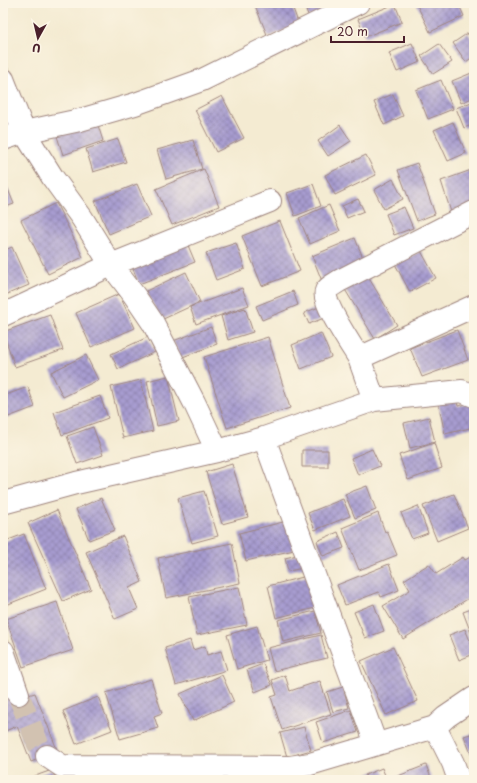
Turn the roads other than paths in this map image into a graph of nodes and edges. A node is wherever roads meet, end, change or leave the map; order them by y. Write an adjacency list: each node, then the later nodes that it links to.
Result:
1 (358, 3): 3 (street)
2 (3, 79): 3 (street)
3 (24, 132): 4 (street); 7 (street)
4 (3, 139)
5 (270, 201): 7 (street)
6 (474, 212): 10 (street)
7 (111, 265): 9 (street); 14 (street)
8 (474, 306): 10 (street)
9 (3, 315)
10 (359, 358): 12 (street)
11 (474, 396): 12 (street)
12 (374, 400): 13 (street)
13 (264, 438): 14 (street); 20 (street)
14 (217, 450): 15 (street)
15 (3, 503)
16 (3, 651): 17 (street)
17 (18, 694)
18 (474, 698): 19 (street)
19 (435, 727): 20 (street); 22 (street)
20 (376, 744): 21 (street)
21 (47, 756)
22 (459, 780)

